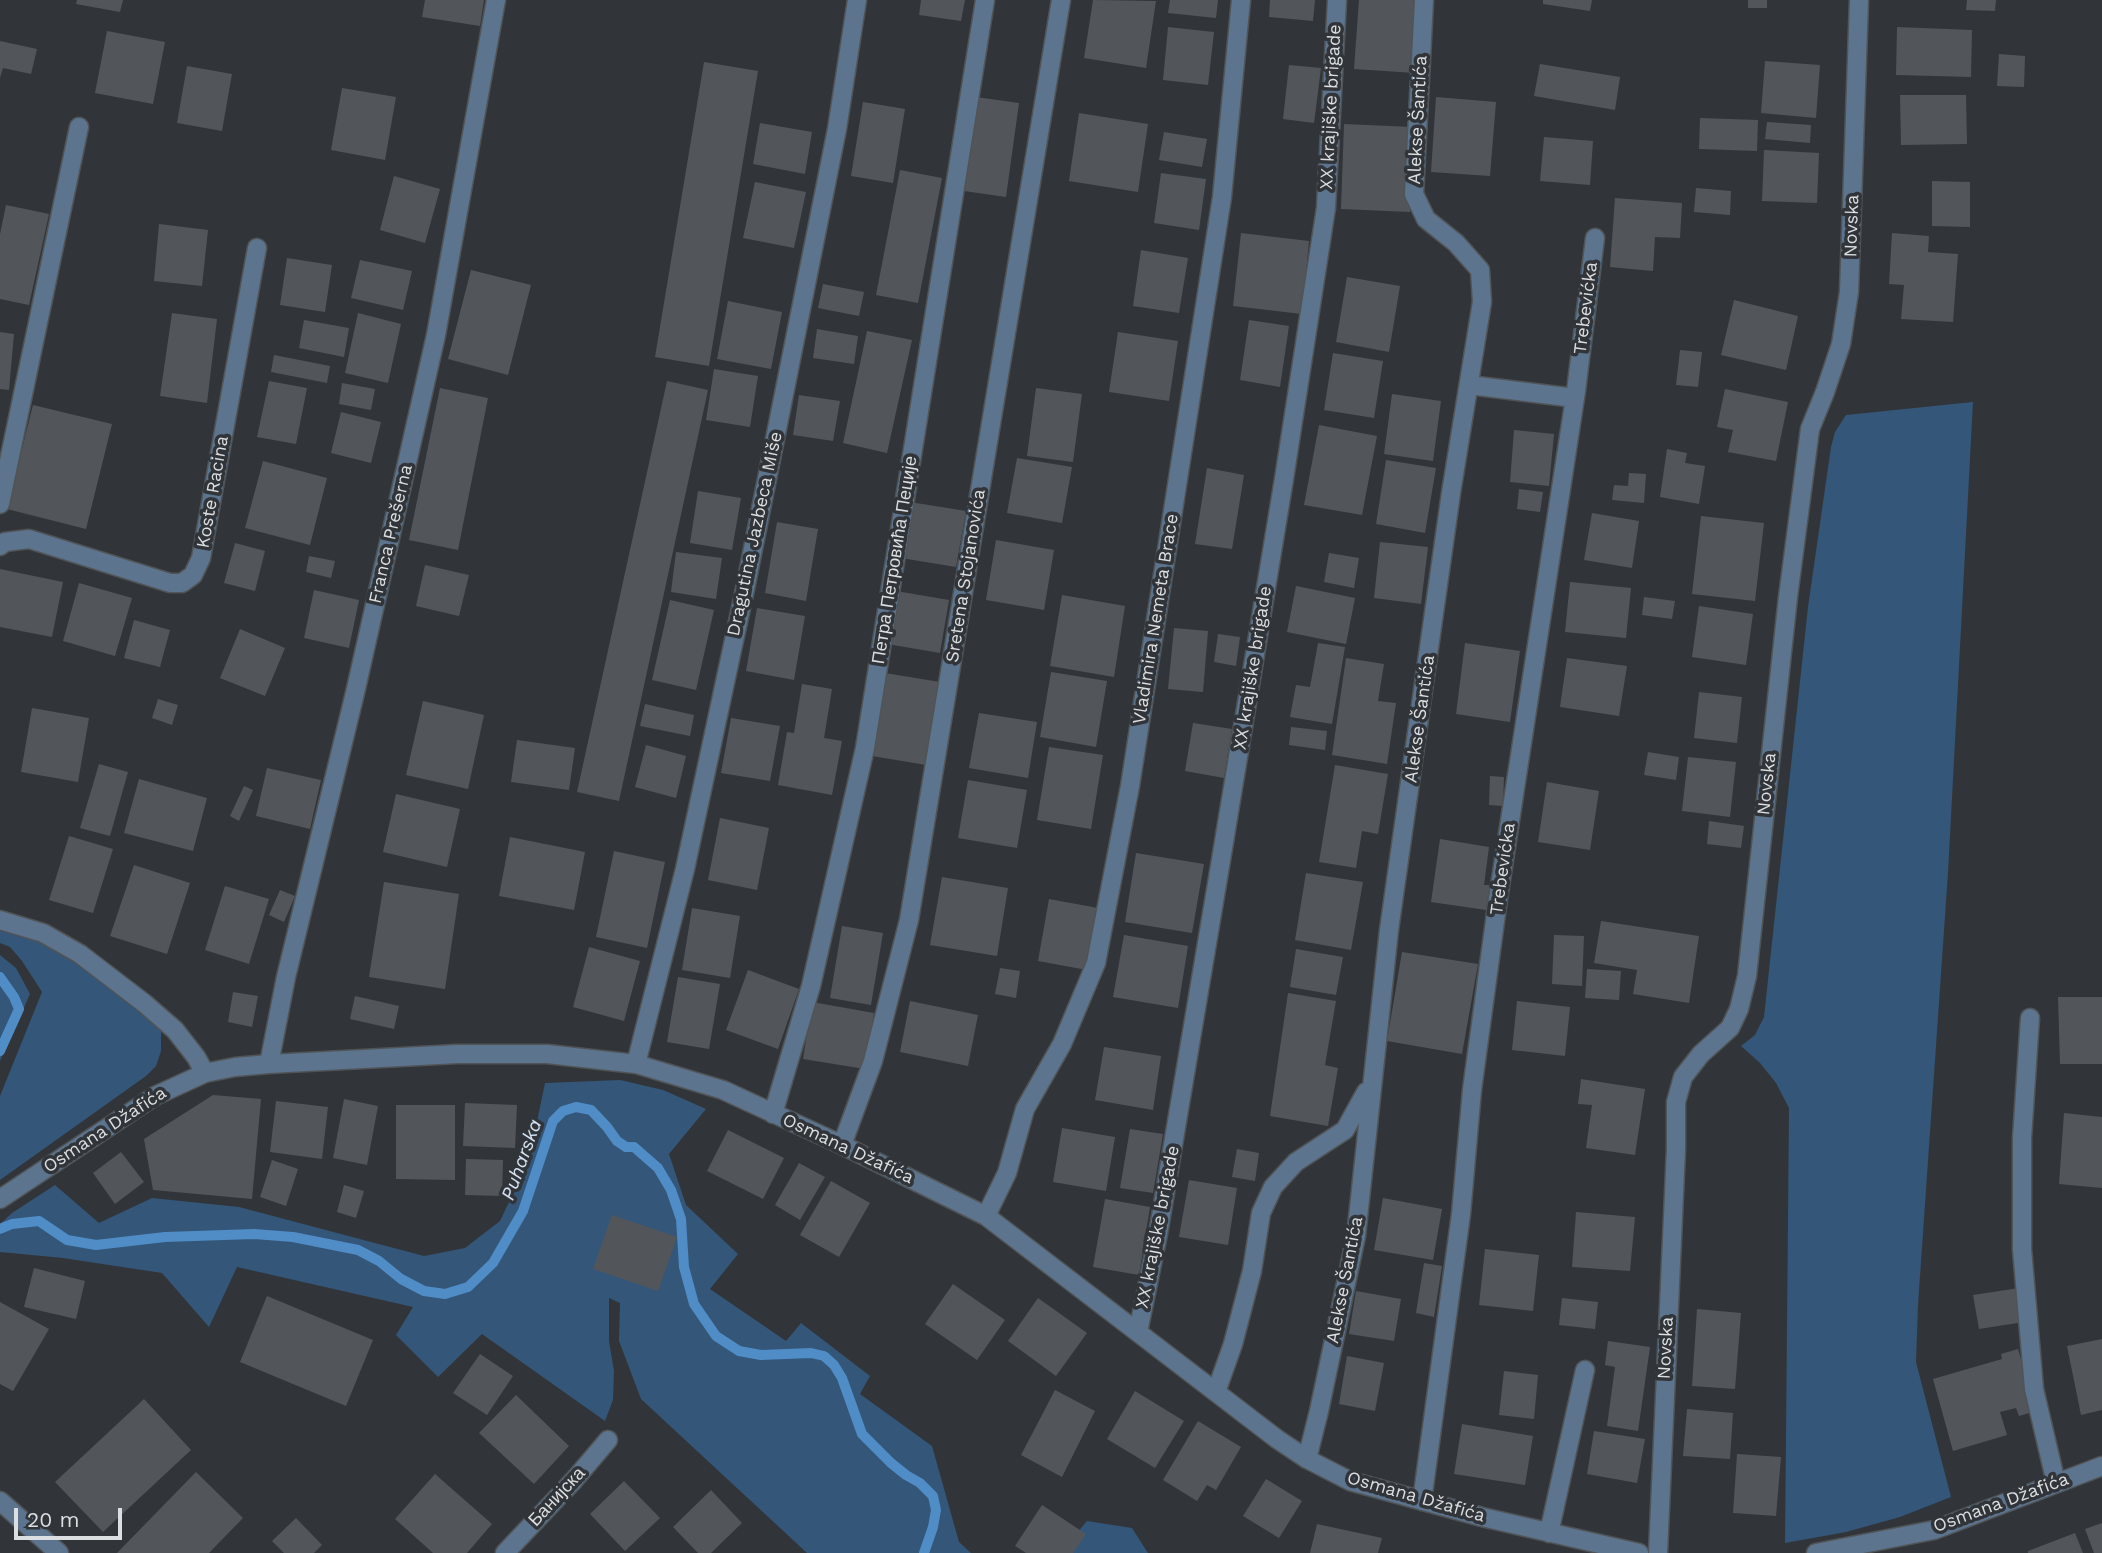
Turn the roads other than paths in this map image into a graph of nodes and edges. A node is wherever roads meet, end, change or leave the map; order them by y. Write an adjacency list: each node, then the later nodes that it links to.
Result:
1 (496, 0): 18 (street, Franca Prešerna)
2 (857, 0): 19 (street, Dragutina Jazbeca Miše)
3 (985, 0): 22 (street, Петра Петровића Пеције)
4 (1062, 0): 23 (street, Sretena Stojanovića)
5 (1241, 0): 25 (street, Vladimira Nemeta Brace)
6 (1337, 0): 26 (street, XX krajiške brigade)
7 (1424, 0): 12 (street, Alekse Šantića)
8 (1859, 0): 39 (street, Novska)
9 (79, 127): 14 (street)
10 (1595, 239): 13 (street, Trebevićka)
11 (257, 248): 15 (street, Koste Racina)
12 (1469, 385): 13 (street); 21 (street, Alekse Šantića)
13 (1575, 398): 33 (street, Trebevićka)
14 (0, 504)
15 (0, 547)
16 (0, 920): 20 (street)
17 (2029, 1018): 32 (street)
18 (269, 1064): 19 (street, Osmana Džafića); 20 (street, Osmana Džafića)
19 (636, 1064): 22 (street, Osmana Džafića)
20 (205, 1073): 24 (street, Osmana Džafića)
21 (1373, 1076): 28 (street); 30 (street, Alekse Šantića)
22 (773, 1114): 23 (street, Osmana Džafića)
23 (842, 1145): 25 (street, Osmana Džafića)
24 (2, 1197)
25 (986, 1216): 26 (street, Osmana Džafića)
26 (1138, 1332): 28 (street, Osmana Džafića)
27 (1585, 1370): 35 (street)
28 (1216, 1392): 30 (street, Osmana Džafića)
29 (608, 1440): 37 (street, Банијска)
30 (1307, 1459): 33 (street, Osmana Džafića)
31 (2102, 1465): 32 (street, Osmana Džafića)
32 (2056, 1483): 40 (street, Osmana Džafića)
33 (1422, 1501): 35 (street, Osmana Džafića)
34 (0, 1502): 36 (street)
35 (1549, 1532): 38 (street, Osmana Džafića)
36 (59, 1553)
37 (505, 1553)
38 (1639, 1553)
39 (1658, 1553)
40 (1816, 1553)

